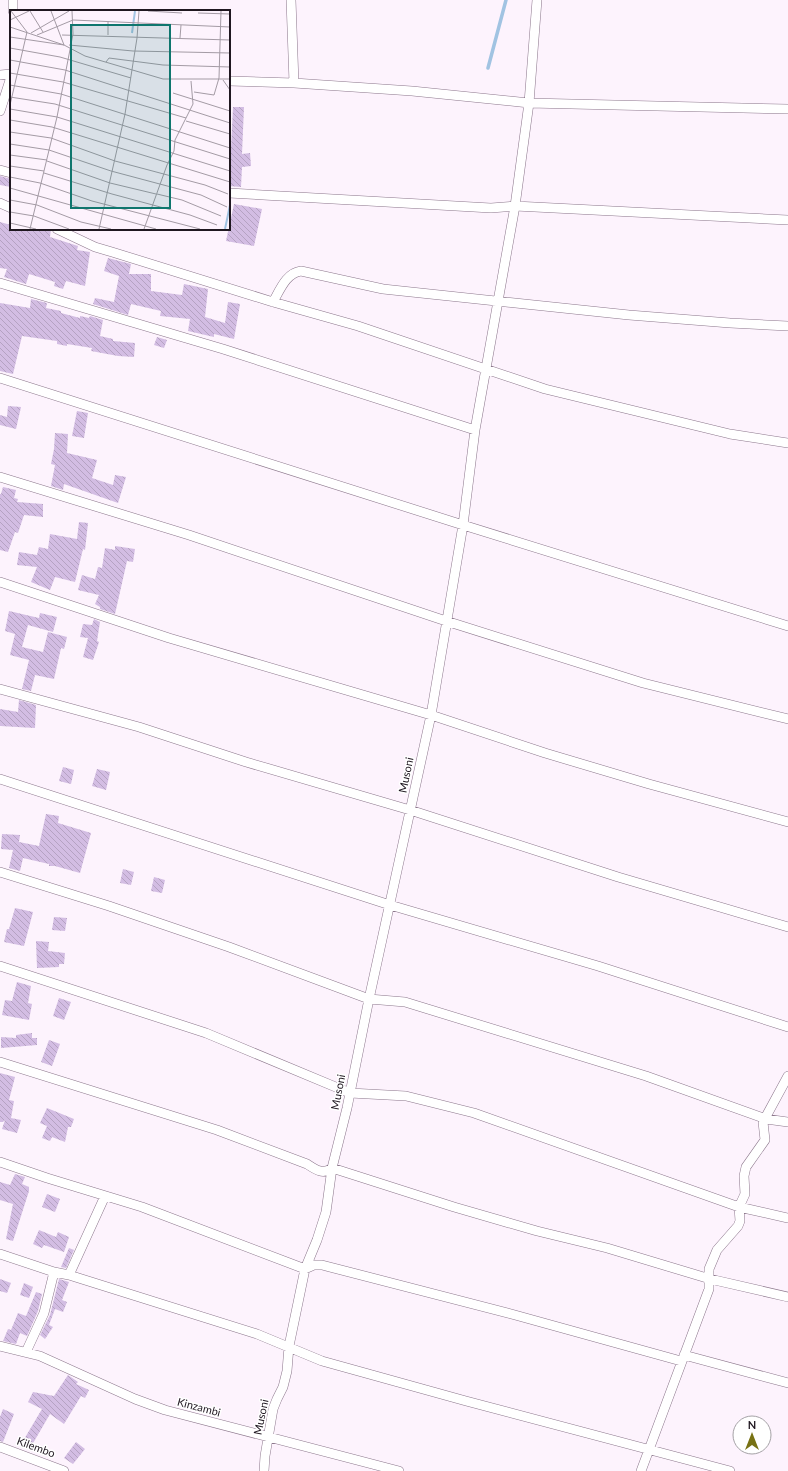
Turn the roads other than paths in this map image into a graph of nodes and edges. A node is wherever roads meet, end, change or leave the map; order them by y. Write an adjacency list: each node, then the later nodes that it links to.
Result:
1 (291, 0): 7 (street)
2 (537, 0): 8 (street, Musoni)
3 (10, 74): 4 (street)
4 (0, 75)
5 (10, 80): 10 (street)
6 (230, 81): 7 (street)
7 (294, 83): 8 (street)
8 (529, 103): 9 (street); 15 (street, Musoni)
9 (788, 109)
10 (0, 111)
11 (0, 170): 12 (street)
12 (10, 173)
13 (230, 193): 15 (street)
14 (0, 203): 16 (street)
15 (515, 206): 17 (street); 20 (street, Musoni)
16 (10, 208)
17 (788, 220)
18 (59, 230): 21 (street)
19 (0, 283): 25 (street)
20 (498, 301): 21 (street); 22 (street); 23 (street, Musoni)
21 (274, 302): 23 (street)
22 (788, 326)
23 (486, 370): 25 (street, Musoni); 26 (street)
24 (0, 378): 28 (street)
25 (475, 430): 28 (street, Musoni)
26 (788, 444)
27 (0, 477): 30 (street)
28 (463, 525): 30 (street, Musoni); 31 (street)
29 (0, 582): 33 (street)
30 (446, 621): 33 (street, Musoni); 34 (street)
31 (788, 626)
32 (0, 689): 36 (street)
33 (431, 715): 36 (street, Musoni); 37 (street)
34 (788, 719)
35 (0, 779): 39 (street)
36 (410, 810): 39 (street, Musoni); 40 (street)
37 (788, 822)
38 (0, 872): 42 (street)
39 (390, 905): 42 (street, Musoni); 43 (street)
40 (788, 927)
41 (0, 966): 46 (street)
42 (369, 999): 46 (street, Musoni); 47 (street)
43 (788, 1027)
44 (0, 1062): 50 (street)
45 (788, 1076): 47 (street)
46 (350, 1094): 50 (street, Musoni); 52 (street)
47 (766, 1119): 48 (street); 52 (street)
48 (788, 1122)
49 (0, 1162): 51 (street)
50 (332, 1168): 55 (street, Musoni); 58 (street)
51 (105, 1196): 55 (street); 57 (street)
52 (739, 1207): 53 (street); 58 (street)
53 (788, 1218)
54 (0, 1254): 56 (street)
55 (305, 1269): 61 (street, Musoni); 63 (street)
56 (54, 1272): 57 (street); 62 (street)
57 (69, 1275): 61 (street)
58 (710, 1279): 59 (street); 63 (street)
59 (788, 1297)
60 (0, 1346): 62 (street, Kinzambi)
61 (289, 1346): 65 (street, Musoni); 67 (street)
62 (26, 1352): 65 (street, Kinzambi)
63 (683, 1358): 64 (street); 67 (street)
64 (788, 1383)
65 (269, 1438): 69 (street, Musoni); 70 (street, Kinzambi)
66 (0, 1447): 68 (street, Kilembo)
67 (648, 1450): 71 (street); 72 (street)
68 (64, 1471)
69 (264, 1471)
70 (399, 1471)
71 (641, 1471)
72 (730, 1471)

